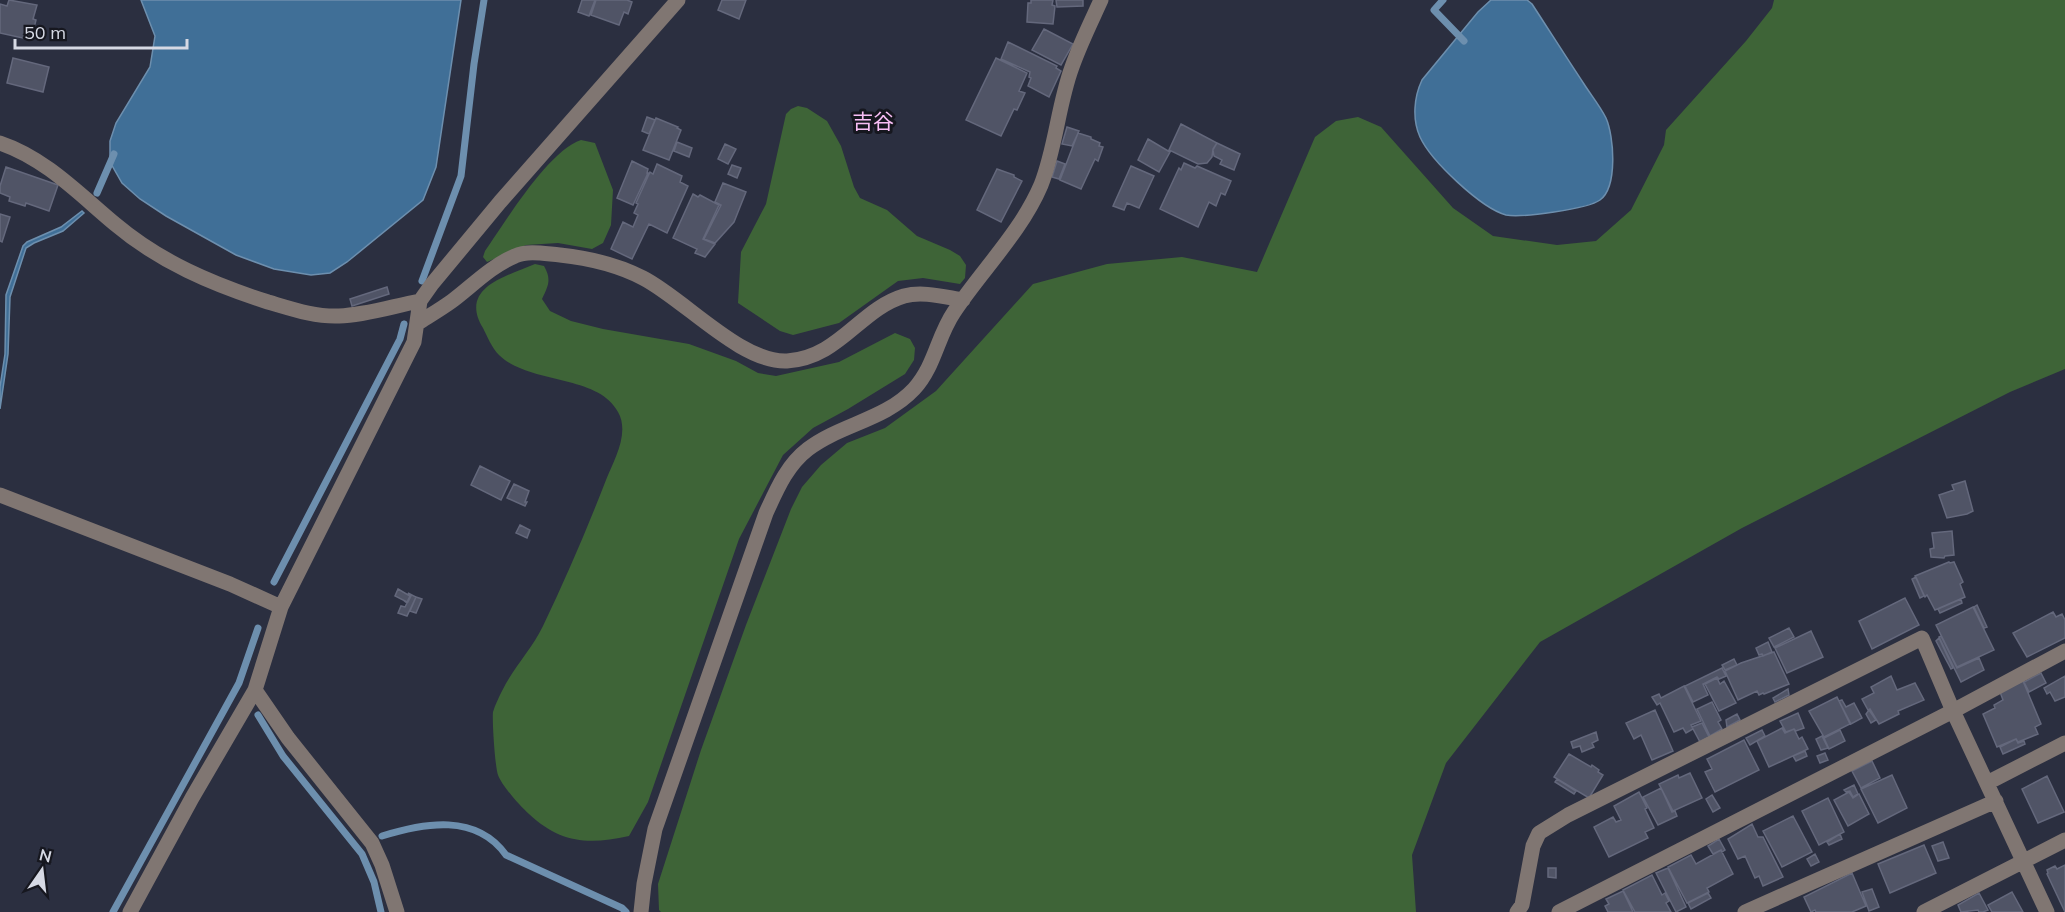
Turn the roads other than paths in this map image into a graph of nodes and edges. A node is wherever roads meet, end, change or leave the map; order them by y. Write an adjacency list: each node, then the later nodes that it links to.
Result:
1 (678, 0): 5 (street)
2 (1101, 0): 4 (street)
3 (0, 142): 5 (street)
4 (963, 300): 6 (street); 19 (street)
5 (420, 301): 6 (street)
6 (418, 323): 8 (street)
7 (0, 495): 8 (street)
8 (281, 607): 10 (street)
9 (2065, 651): 11 (street)
10 (255, 690): 17 (street); 18 (street)
11 (1953, 711): 13 (street); 20 (street); 21 (street)
12 (2065, 743): 13 (street)
13 (1987, 783): 14 (street)
14 (1996, 801): 16 (street); 22 (street)
15 (2065, 840): 16 (street)
16 (2025, 861): 23 (street); 24 (street)
17 (130, 912)
18 (397, 912)
19 (641, 912)
20 (1518, 912)
21 (1559, 912)
22 (1745, 912)
23 (1924, 912)
24 (2048, 912)

